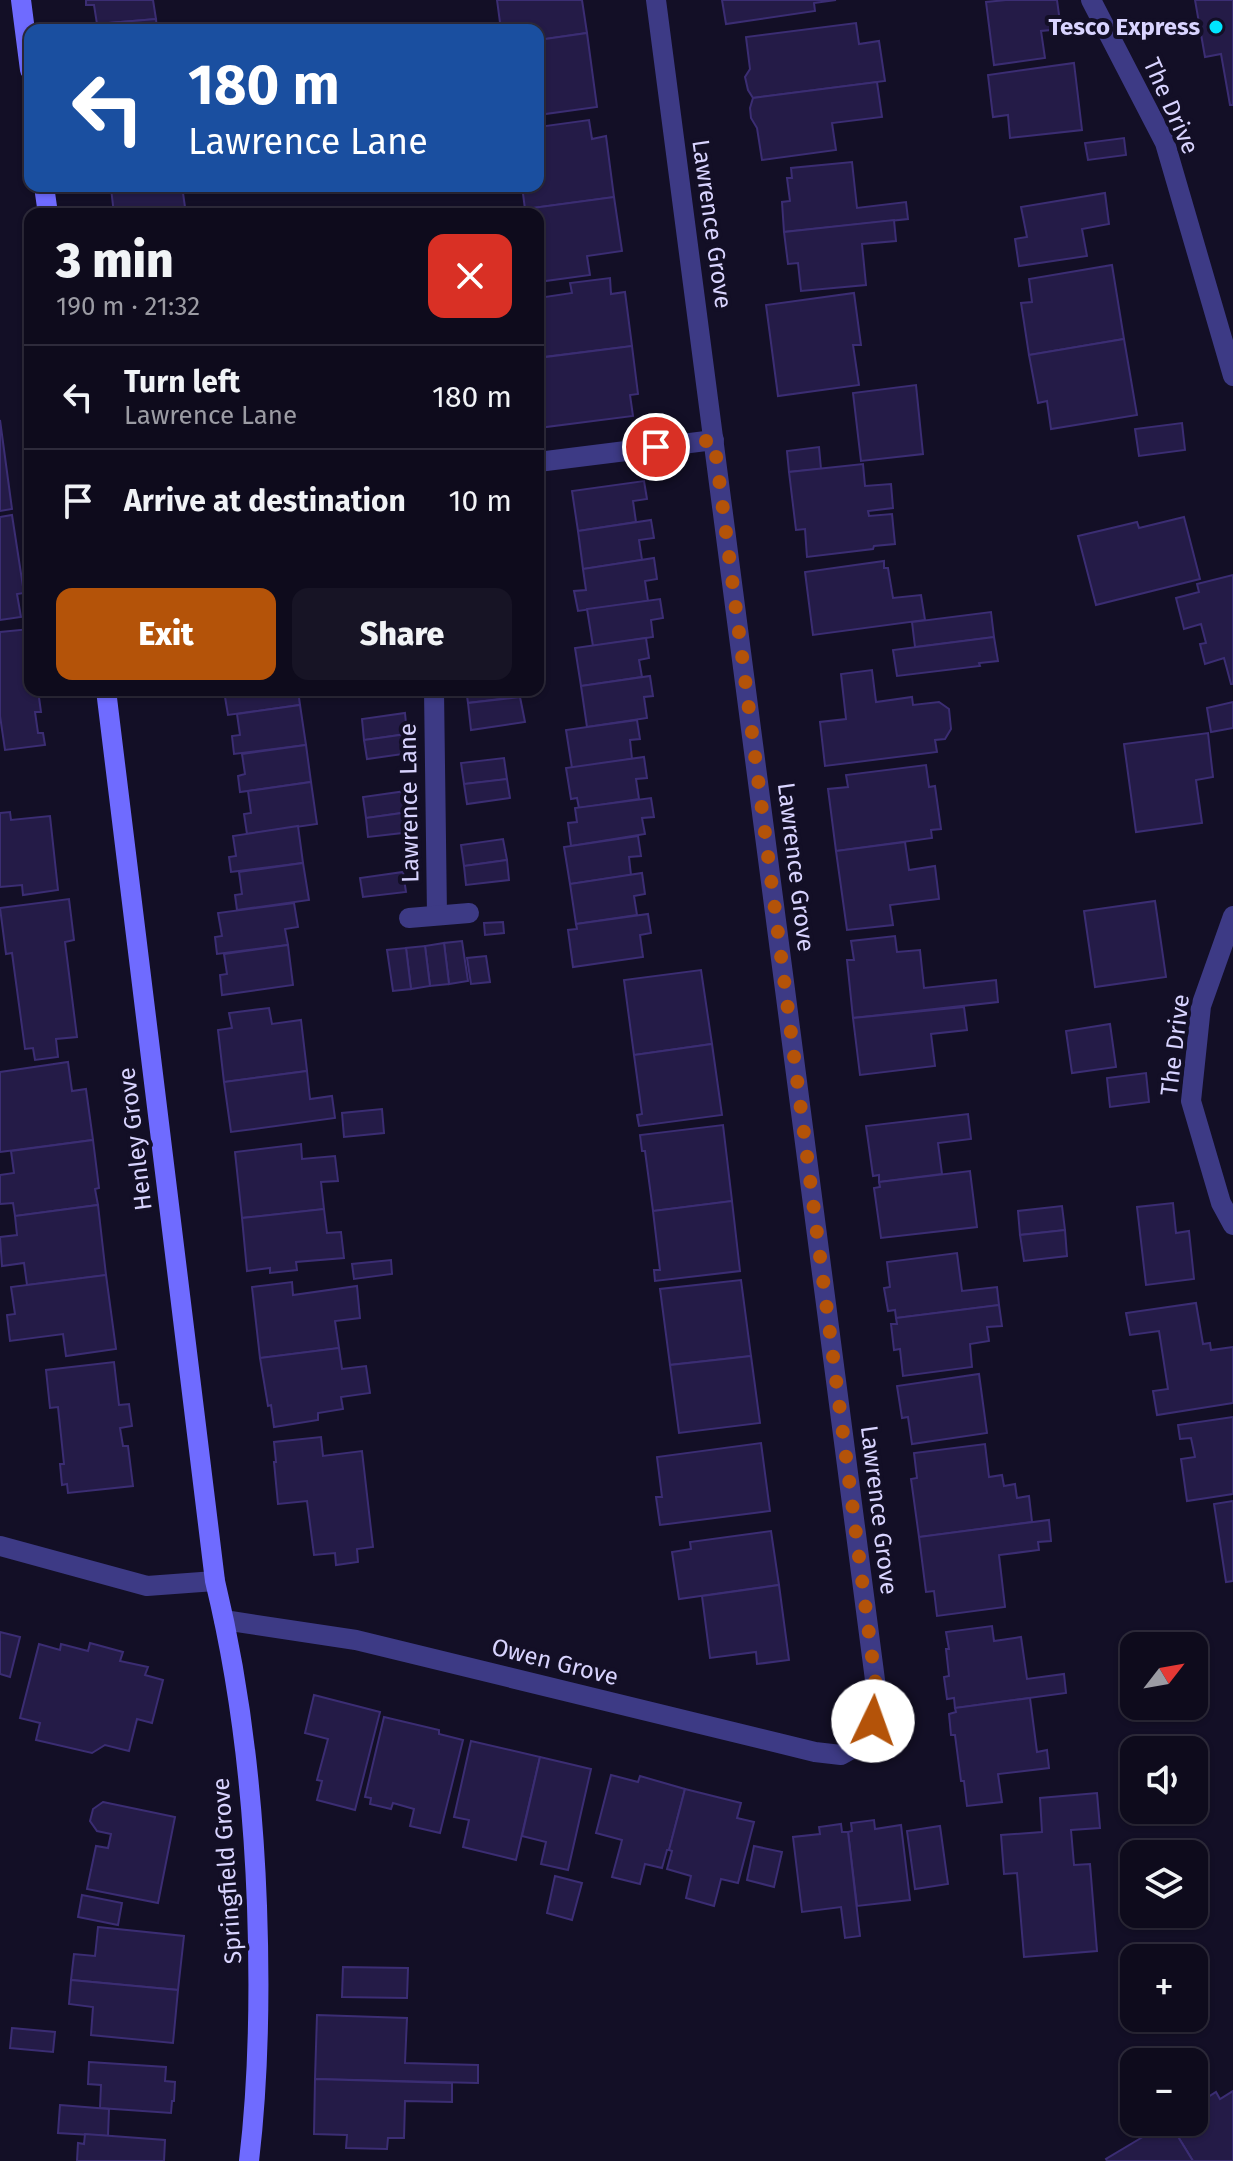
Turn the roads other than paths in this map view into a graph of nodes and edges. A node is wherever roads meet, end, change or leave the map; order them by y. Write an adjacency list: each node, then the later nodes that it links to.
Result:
1 (21, 0): 4 (street)
2 (656, 0): 6 (street, Lawrence Grove)
3 (1091, 0): 5 (street, The Drive)
4 (24, 24)
5 (1233, 376)
6 (714, 440): 7 (street); 18 (street, Lawrence Grove)
7 (544, 461)
8 (107, 696): 16 (street, Henley Grove)
9 (434, 696): 11 (street, Lawrence Lane)
10 (469, 913): 11 (street, Lawrence Lane)
11 (437, 915): 13 (street, Lawrence Lane)
12 (1233, 916): 14 (street, The Drive)
13 (409, 918)
14 (1233, 1225)
15 (0, 1546): 16 (street)
16 (215, 1581): 17 (street, Springfield Grove)
17 (224, 1620): 18 (street, Owen Grove); 19 (street, Springfield Grove)
18 (868, 1740)
19 (249, 2161)

